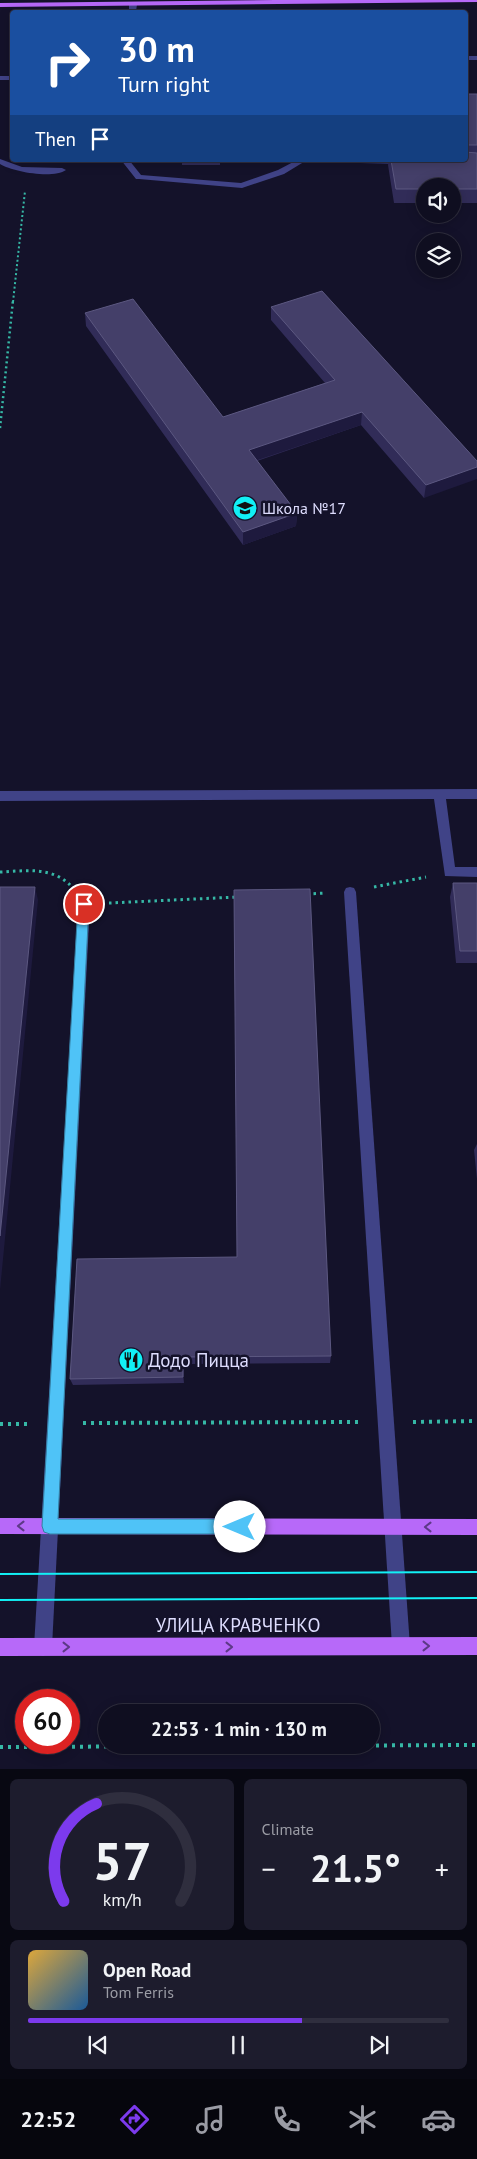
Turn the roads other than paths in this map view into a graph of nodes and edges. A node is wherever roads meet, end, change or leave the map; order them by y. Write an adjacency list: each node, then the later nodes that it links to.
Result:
1 (477, 0): 2 (main road)
2 (132, 4): 3 (main road); 4 (street)
3 (0, 5)
4 (132, 10)
5 (0, 161): 8 (street)
6 (127, 162): 7 (street)
7 (299, 162)
8 (62, 170)
9 (439, 794): 10 (street); 11 (street); 12 (street)
10 (477, 794)
11 (0, 796)
12 (477, 872)
13 (350, 892): 17 (street)
14 (84, 904): 16 (street)
15 (0, 1526): 16 (main road, one-way to 15)
16 (50, 1526): 17 (main road); 22 (street)
17 (392, 1527): 18 (main road, one-way to 17); 19 (street)
18 (477, 1527)
19 (401, 1646): 20 (main road, УЛИЦА КРАВЧЕНКО, one-way to 20); 22 (main road, УЛИЦА КРАВЧЕНКО, one-way to 19)
20 (477, 1646)
21 (0, 1647): 22 (main road, УЛИЦА КРАВЧЕНКО)
22 (43, 1647)

